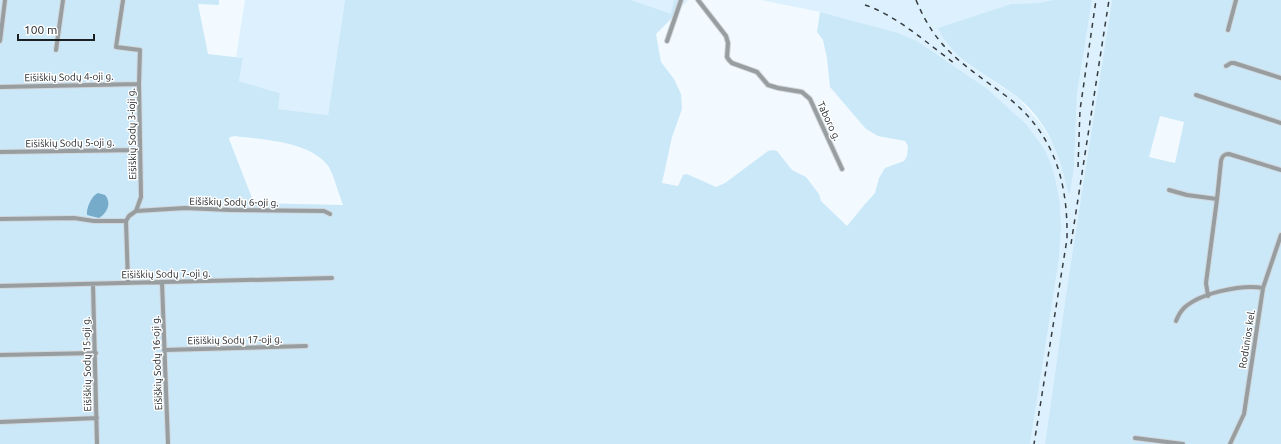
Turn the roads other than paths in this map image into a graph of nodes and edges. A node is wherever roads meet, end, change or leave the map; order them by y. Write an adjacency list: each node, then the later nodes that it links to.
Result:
1 (5, 0): 8 (street)
2 (63, 0): 10 (street)
3 (123, 0): 13 (street, Eišiškių Sodų 3-ioji g.)
4 (681, 0): 9 (street)
5 (698, 0): 19 (street, Taboro g.)
6 (1236, 0): 7 (street)
7 (1228, 30)
8 (0, 41)
9 (667, 41)
10 (56, 50)
11 (1226, 66): 12 (street)
12 (1281, 78)
13 (139, 84): 14 (street, Eišiškių Sodų 4-oji g.); 17 (street, Eišiškių Sodų 3-ioji g.)
14 (0, 87)
15 (1196, 95): 16 (street)
16 (1281, 123)
17 (139, 150): 18 (street, Eišiškių Sodų 5-oji g.); 23 (street, Eišiškių Sodų 3-ioji g.)
18 (0, 152)
19 (842, 169)
20 (1281, 170): 22 (street)
21 (1169, 190): 22 (street)
22 (1217, 199): 34 (street)
23 (136, 211): 24 (street, Eišiškių Sodų 6-oji g.); 26 (street)
24 (330, 214)
25 (0, 218): 26 (street)
26 (126, 221): 30 (street)
27 (1281, 235): 33 (street, Rodūnios kel.)
28 (332, 278): 29 (street, Eišiškių Sodų 7-oji g.)
29 (162, 282): 30 (street, Eišiškių Sodų 7-oji g.); 37 (street, Eišiškių Sodų 16-oji g.)
30 (128, 283): 31 (street, Eišiškių Sodų 7-oji g.)
31 (94, 284): 32 (street, Eišiškių Sodų 7-oji g.); 38 (street, Eišiškių Sodų 15-oji g.)
32 (0, 286)
33 (1263, 288): 34 (street); 46 (street, Rodūnios kel.)
34 (1208, 296): 35 (street)
35 (1176, 321)
36 (306, 346): 37 (street, Eišiškių Sodų 17-oji g.)
37 (164, 350): 44 (street, Eišiškių Sodų 16-oji g.)
38 (96, 353): 39 (street); 40 (street, Eišiškių Sodų 15-oji g.)
39 (0, 355)
40 (96, 418): 41 (street); 43 (street, Eišiškių Sodų 15-oji g.)
41 (0, 422)
42 (1135, 438): 45 (street)
43 (97, 444)
44 (168, 444)
45 (1183, 444)
46 (1230, 444)

